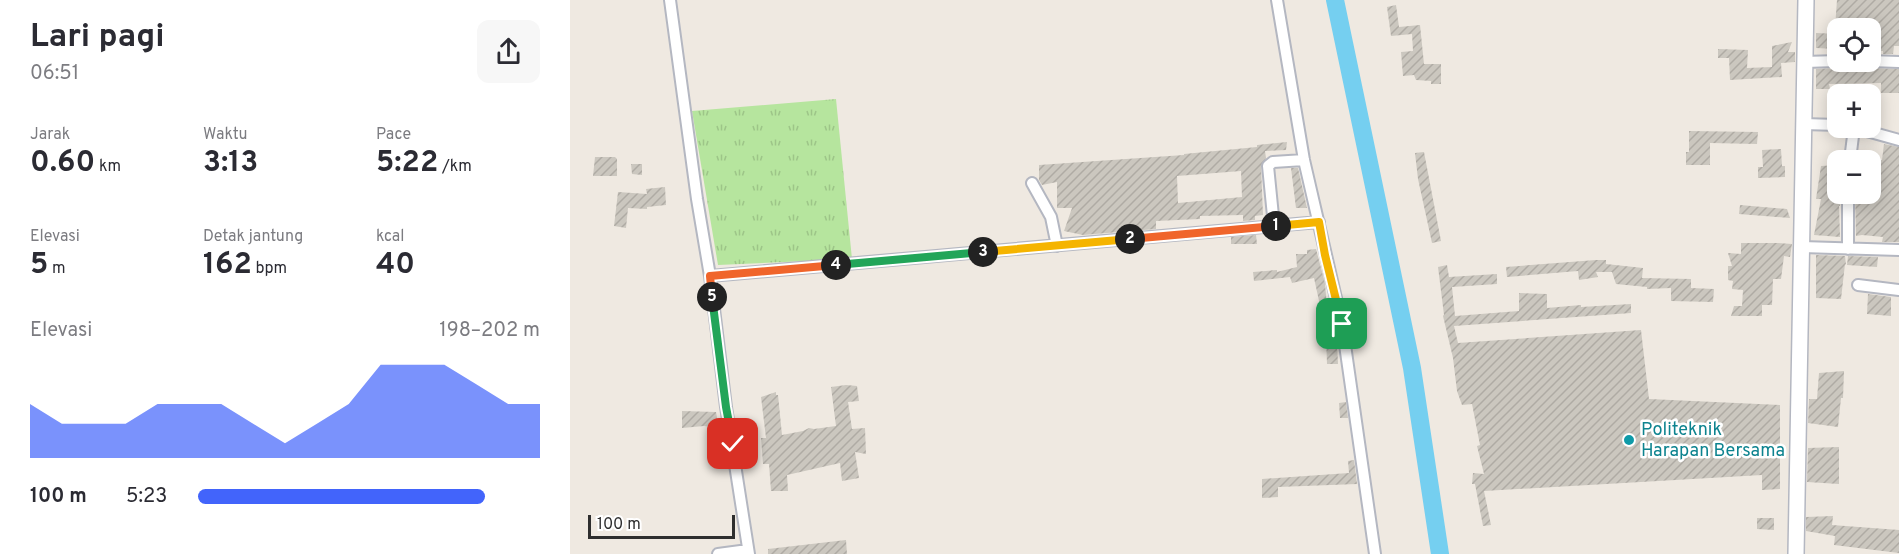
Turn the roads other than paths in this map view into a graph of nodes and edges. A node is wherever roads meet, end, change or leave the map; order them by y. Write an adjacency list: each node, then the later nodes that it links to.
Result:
1 (670, 0): 21 (street)
2 (1277, 0): 12 (street)
3 (1806, 0): 6 (main road)
4 (1827, 61): 6 (street)
5 (1881, 61): 7 (street)
6 (1804, 62): 8 (main road)
7 (1899, 62)
8 (1811, 124): 9 (street); 18 (main road)
9 (1827, 125)
10 (1881, 135): 11 (street)
11 (1899, 140)
12 (1304, 160): 15 (street); 16 (street)
13 (1032, 183): 17 (street)
14 (1848, 204): 19 (street)
15 (1319, 222): 16 (street); 26 (street)
16 (1274, 226): 17 (street)
17 (1057, 246): 21 (street)
18 (1802, 247): 19 (street); 27 (main road)
19 (1848, 249): 20 (street)
20 (1899, 250)
21 (710, 276): 24 (street)
22 (1858, 285): 23 (street)
23 (1899, 290)
24 (748, 552): 25 (street)
25 (718, 554)
26 (1375, 554)
27 (1796, 554)

